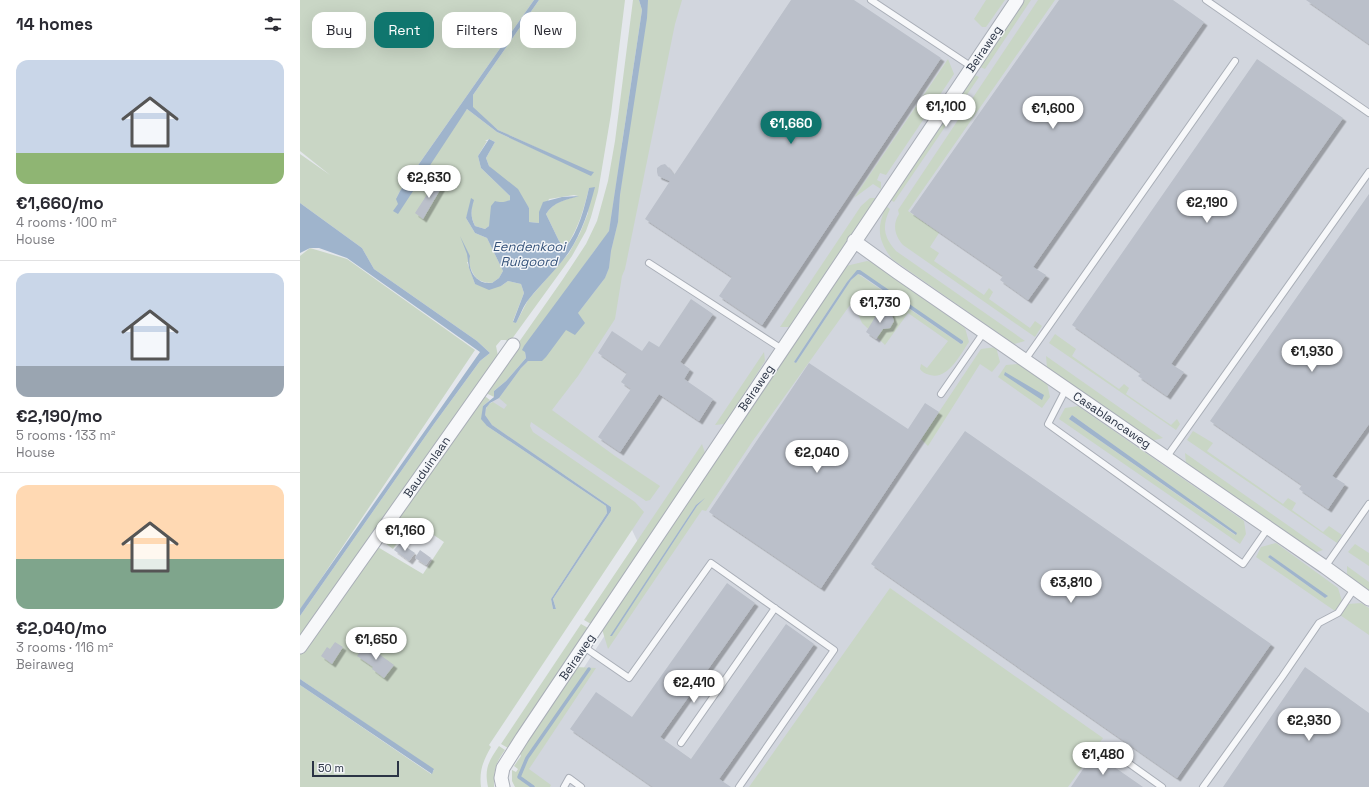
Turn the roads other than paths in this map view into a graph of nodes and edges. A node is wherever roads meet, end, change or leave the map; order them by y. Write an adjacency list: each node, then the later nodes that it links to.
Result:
1 (871, 0): 5 (lane)
2 (1017, 0): 5 (street, Beiraweg)
3 (1206, 0): 6 (lane)
4 (1235, 61): 13 (lane)
5 (972, 67): 8 (street, Beiraweg)
6 (1369, 113)
7 (1369, 172): 16 (lane)
8 (854, 241): 10 (street, Casablancaweg); 12 (street, Beiraweg)
9 (649, 263): 12 (lane)
10 (984, 332): 13 (street, Casablancaweg); 15 (lane)
11 (513, 345): 23 (street, Bauduinlaan)
12 (782, 349): 24 (street, Beiraweg)
13 (1025, 360): 14 (street, Casablancaweg)
14 (1066, 389): 16 (street, Casablancaweg); 18 (lane)
15 (941, 394)
16 (1166, 458): 18 (street, Casablancaweg)
17 (1369, 504): 19 (lane)
18 (1268, 528): 19 (street, Casablancaweg)
19 (1325, 566): 20 (street, Casablancaweg)
20 (1354, 589): 21 (street, Casablancaweg); 32 (lane)
21 (1369, 599)
22 (775, 608): 24 (lane); 25 (lane); 30 (lane)
23 (300, 647)
24 (584, 647): 27 (street, Beiraweg)
25 (681, 743)
26 (1106, 747): 31 (lane)
27 (502, 782)
28 (564, 787): 29 (lane)
29 (581, 787)
30 (739, 787)
31 (1162, 787)
32 (1203, 787)

